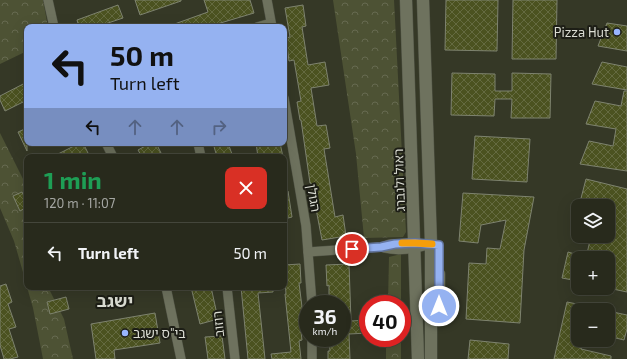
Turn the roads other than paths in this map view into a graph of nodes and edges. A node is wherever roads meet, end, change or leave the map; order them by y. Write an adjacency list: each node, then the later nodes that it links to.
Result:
1 (48, 0): 5 (street)
2 (267, 0): 6 (street)
3 (406, 0): 9 (street, ראול ולנברג)
4 (423, 0): 8 (street)
5 (53, 24)
6 (271, 24)
7 (287, 115): 10 (street, הגולן)
8 (431, 244): 9 (street); 19 (street)
9 (415, 246): 10 (street); 18 (street, ראול ולנברג)
10 (308, 252): 13 (street, הגולן)
11 (167, 290): 15 (street)
12 (227, 290): 16 (street, רוזוב)
13 (311, 295)
14 (312, 347): 17 (street)
15 (181, 359)
16 (235, 359)
17 (312, 359)
18 (418, 359)
19 (431, 359)

